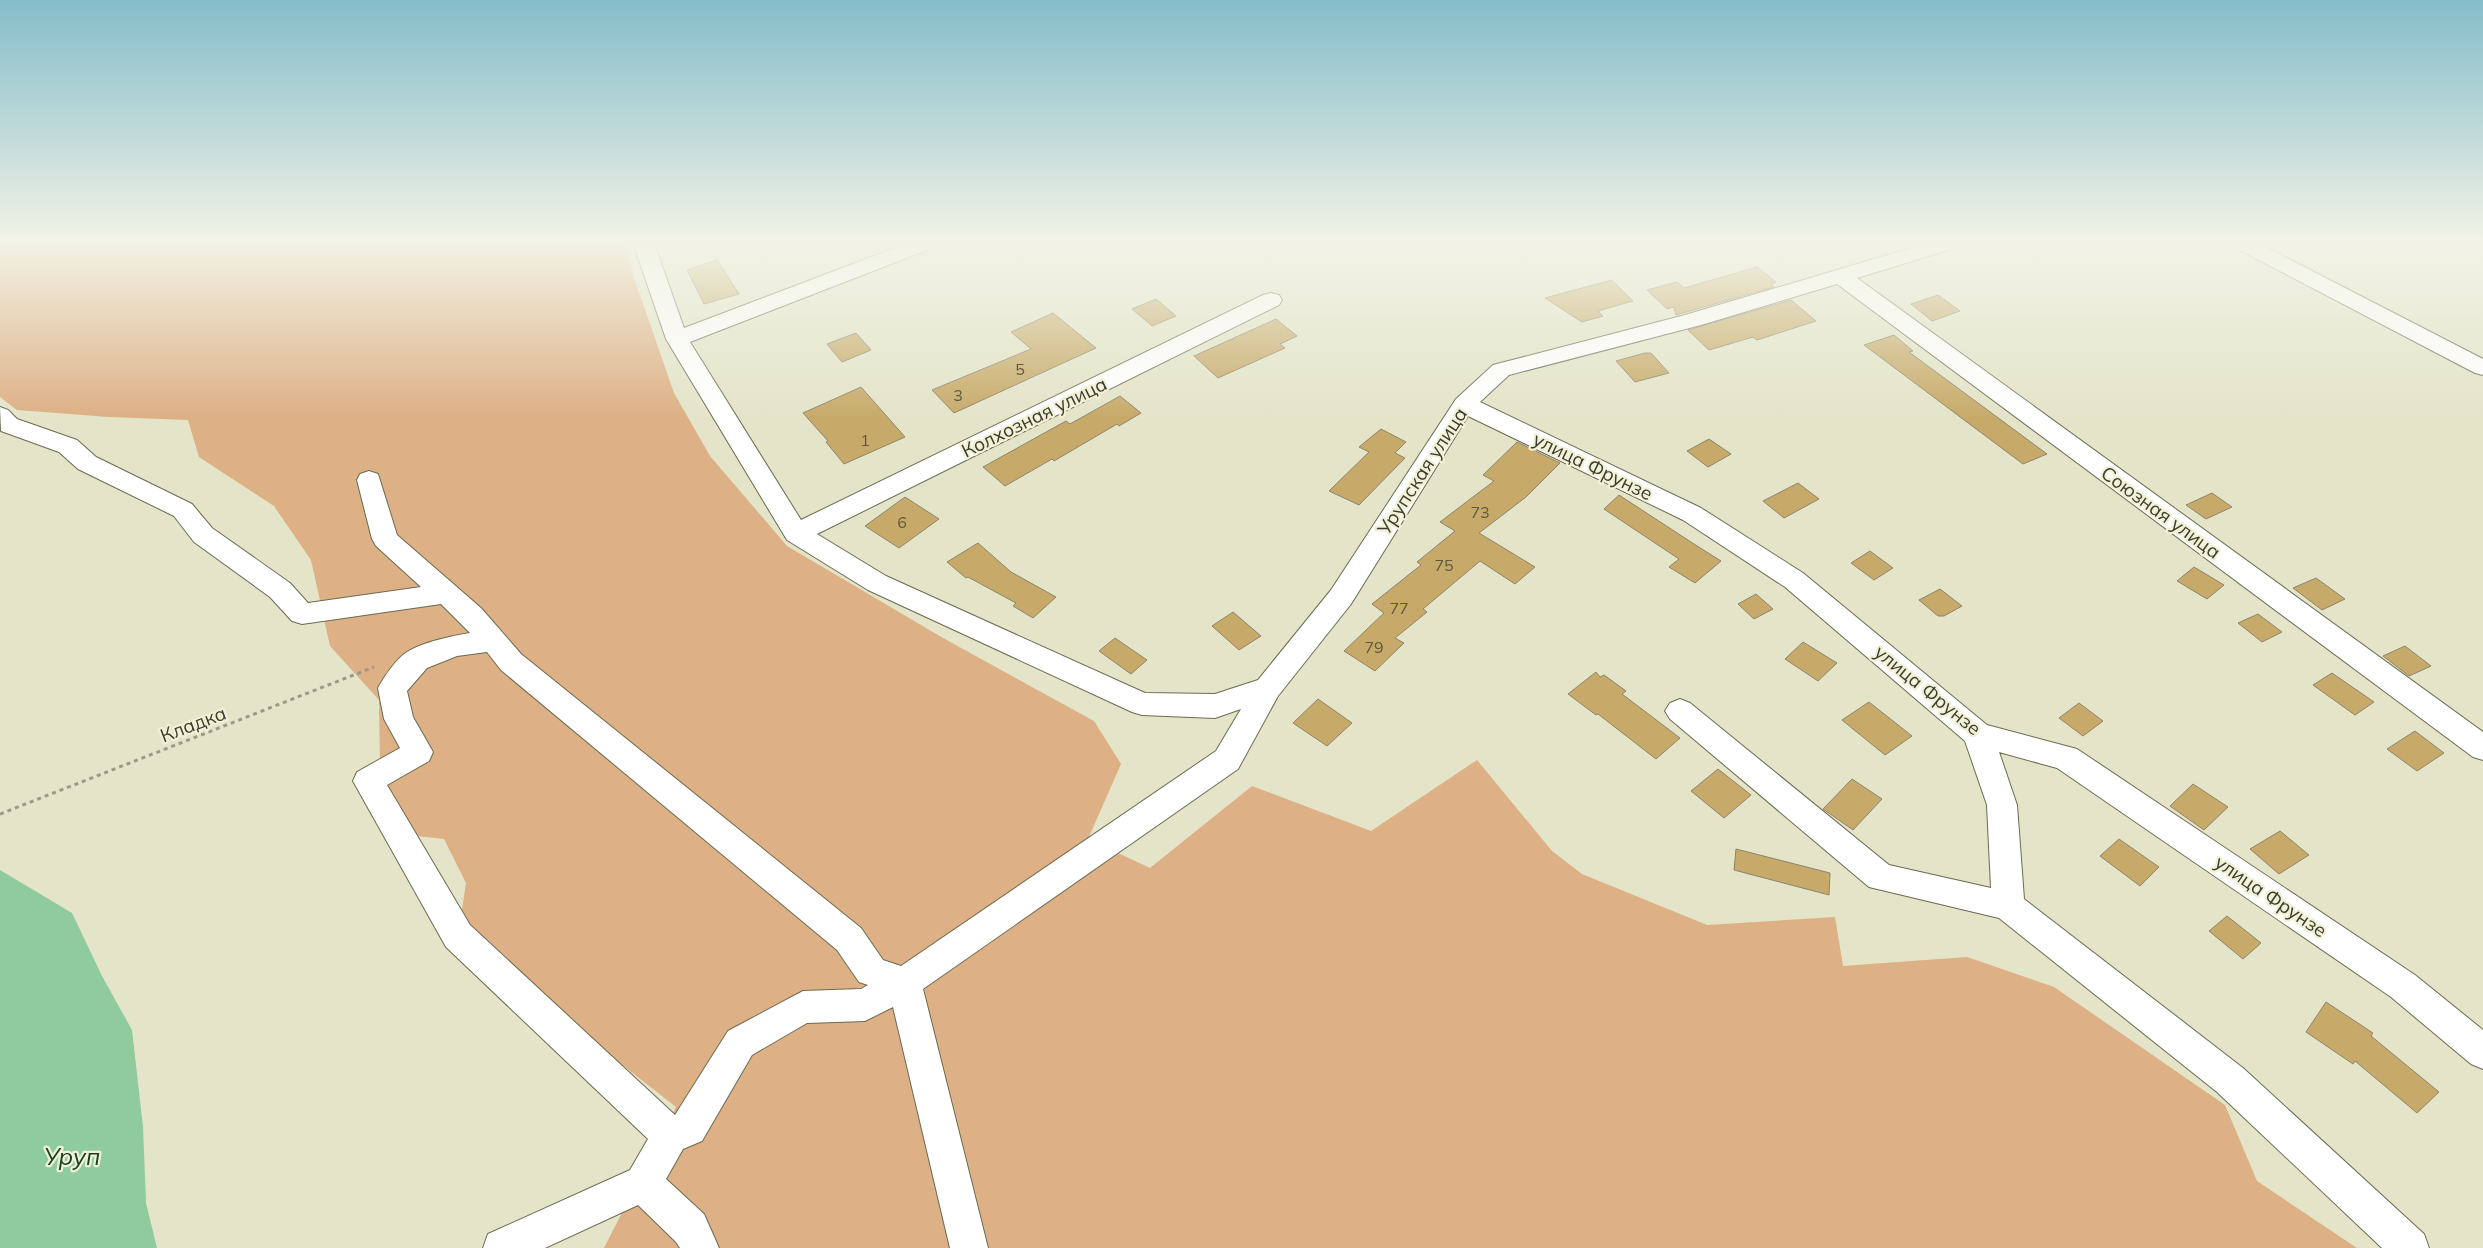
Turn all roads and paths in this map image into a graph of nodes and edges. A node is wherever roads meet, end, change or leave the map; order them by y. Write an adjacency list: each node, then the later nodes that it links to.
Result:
1 (664, 301): 7 (street)
2 (776, 301): 7 (street)
3 (1268, 301): 12 (street, Колхозная улица)
4 (1754, 301): 9 (street, Урупская улица)
5 (1875, 301): 19 (street, Союзная улица)
6 (2354, 301): 8 (street)
7 (677, 339): 12 (street)
8 (2483, 368)
9 (1464, 404): 16 (street, Урупская улица); 18 (street, улица Фрунзе)
10 (0, 415): 13 (street)
11 (369, 480): 13 (street)
12 (796, 532): 16 (street)
13 (446, 593): 14 (street)
14 (492, 641): 22 (street); 24 (street)
15 (377, 666): 20 (path, Кладка)
16 (1268, 688): 22 (street, Урупская улица)
17 (1680, 711): 21 (street)
18 (1978, 734): 21 (street); 23 (street, улица Фрунзе)
19 (2483, 748)
20 (0, 814)
21 (2008, 906): 29 (street)
22 (904, 983): 24 (street, Урупская улица); 28 (street)
23 (2483, 1052)
24 (670, 1135): 25 (street)
25 (643, 1183): 26 (street); 27 (street)
26 (502, 1248)
27 (700, 1248)
28 (969, 1248)
29 (2410, 1248)

